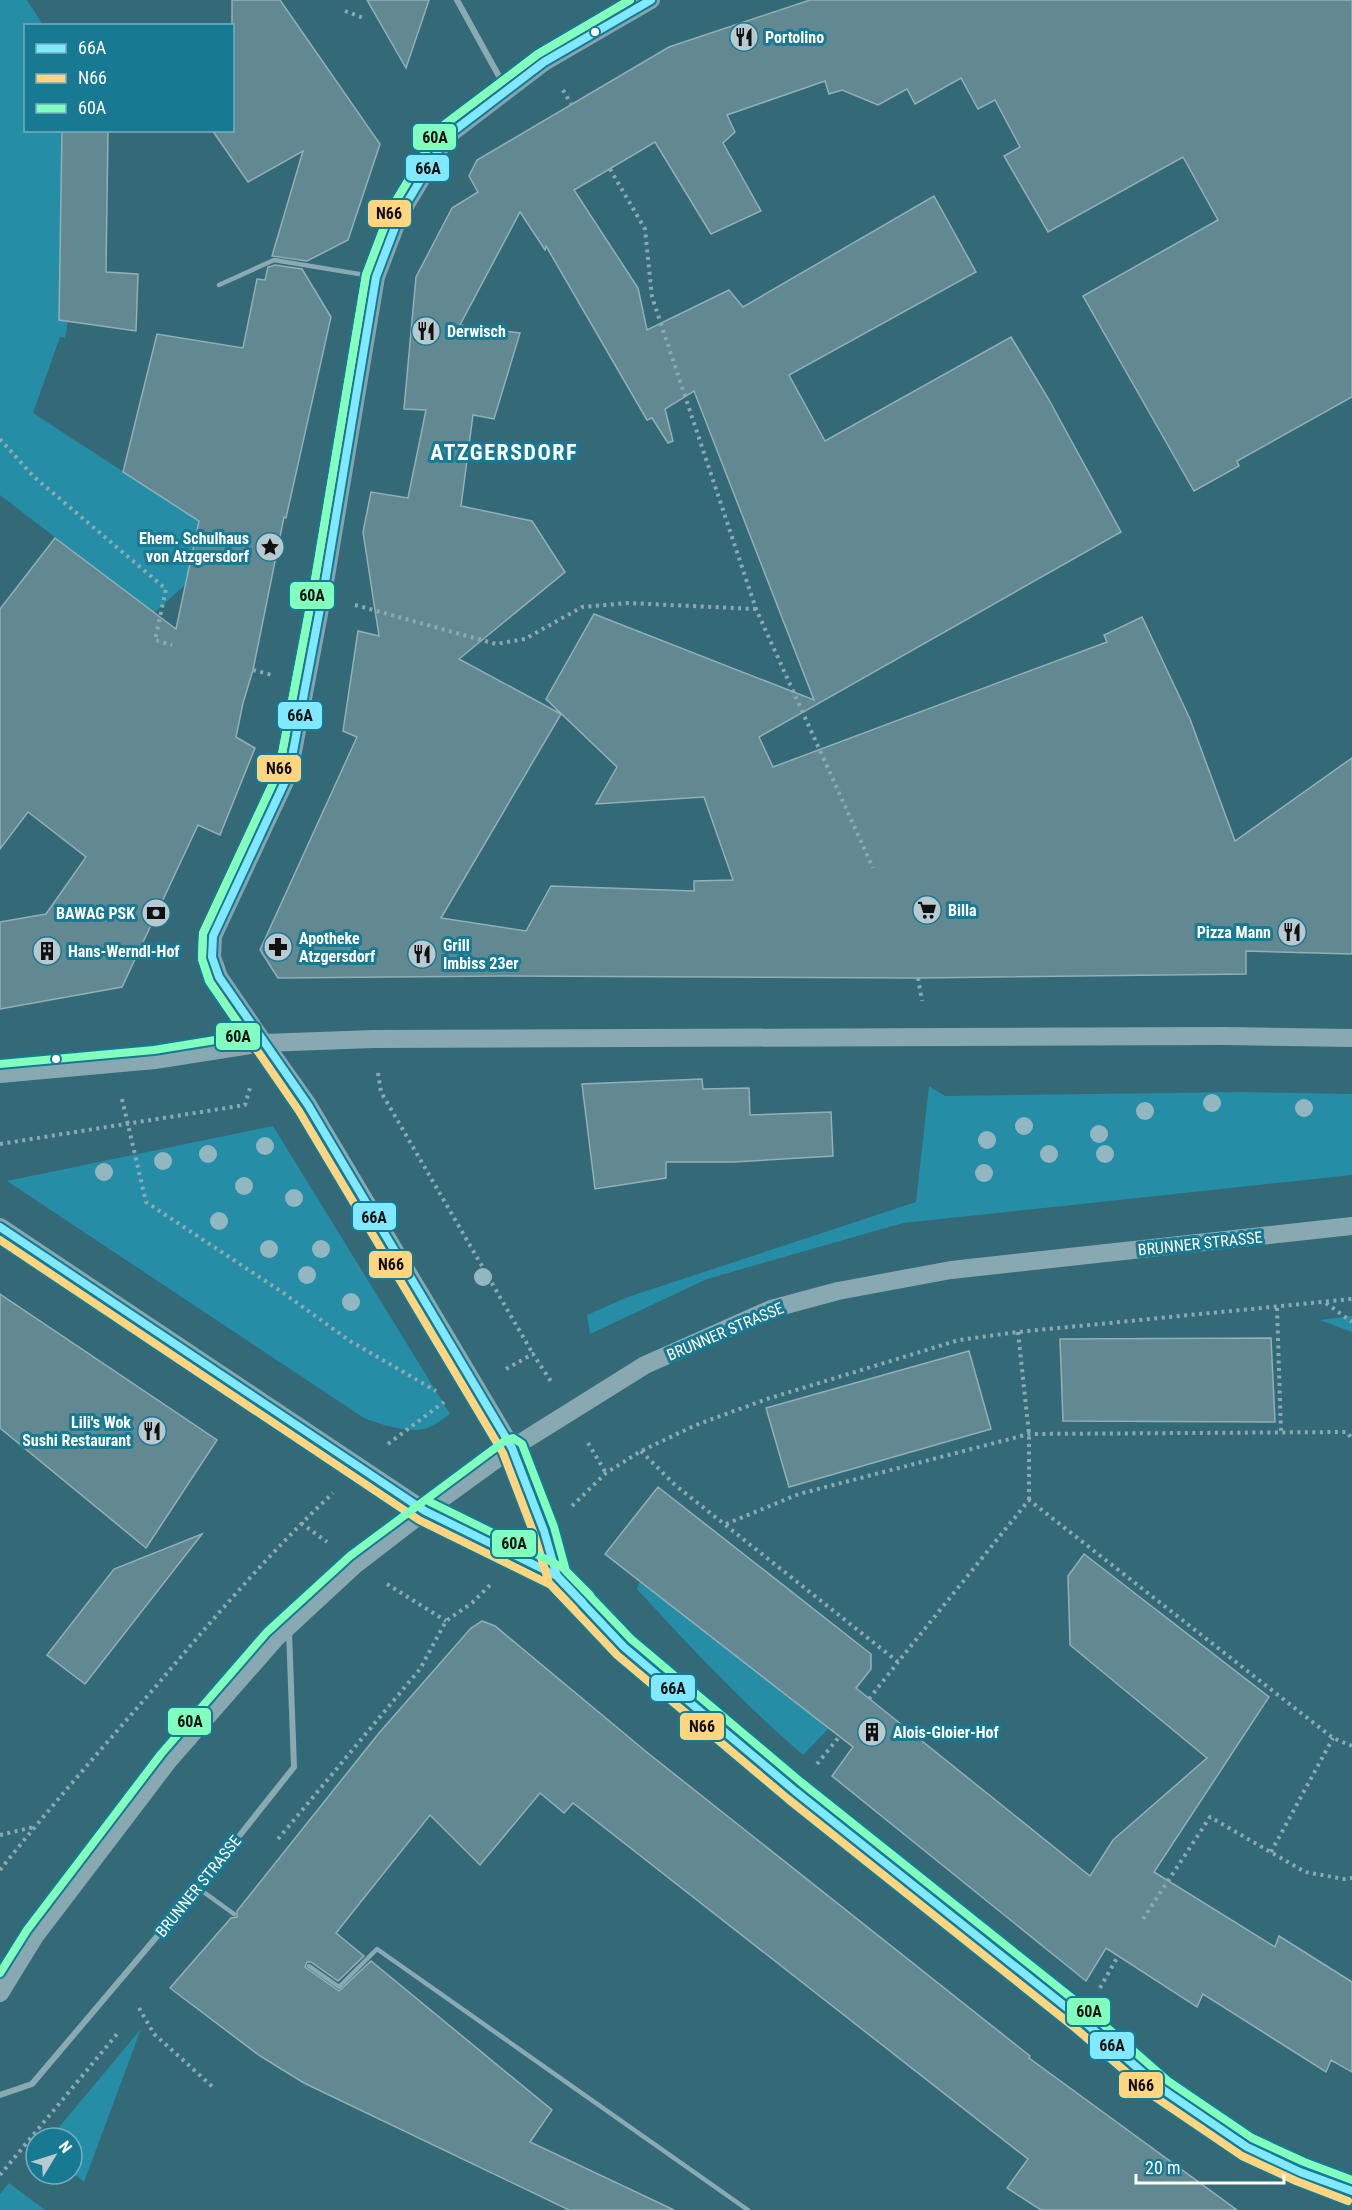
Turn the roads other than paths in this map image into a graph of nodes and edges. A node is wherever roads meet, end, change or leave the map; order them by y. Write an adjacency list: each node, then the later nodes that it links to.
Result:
1 (457, 0): 3 (street)
2 (651, 0): 3 (main road)
3 (506, 89): 4 (main road)
4 (376, 277): 5 (lane); 7 (main road)
5 (219, 285)
6 (1352, 1038): 7 (main road)
7 (264, 1043): 8 (main road); 11 (main road)
8 (1, 1074)
9 (1352, 1226): 11 (main road, BRUNNER STRASSE)
10 (0, 1227): 12 (main road)
11 (512, 1448): 12 (main road, BRUNNER STRASSE); 13 (main road)
12 (425, 1511): 13 (main road); 14 (main road, BRUNNER STRASSE)
13 (557, 1576): 20 (main road)
14 (288, 1627): 15 (street, BRUNNER STRASSE); 18 (main road, BRUNNER STRASSE)
15 (198, 1888): 16 (lane); 19 (street, BRUNNER STRASSE)
16 (234, 1914)
17 (309, 1966): 21 (lane)
18 (0, 1993)
19 (0, 2095)
20 (1352, 2191)
21 (748, 2210)

